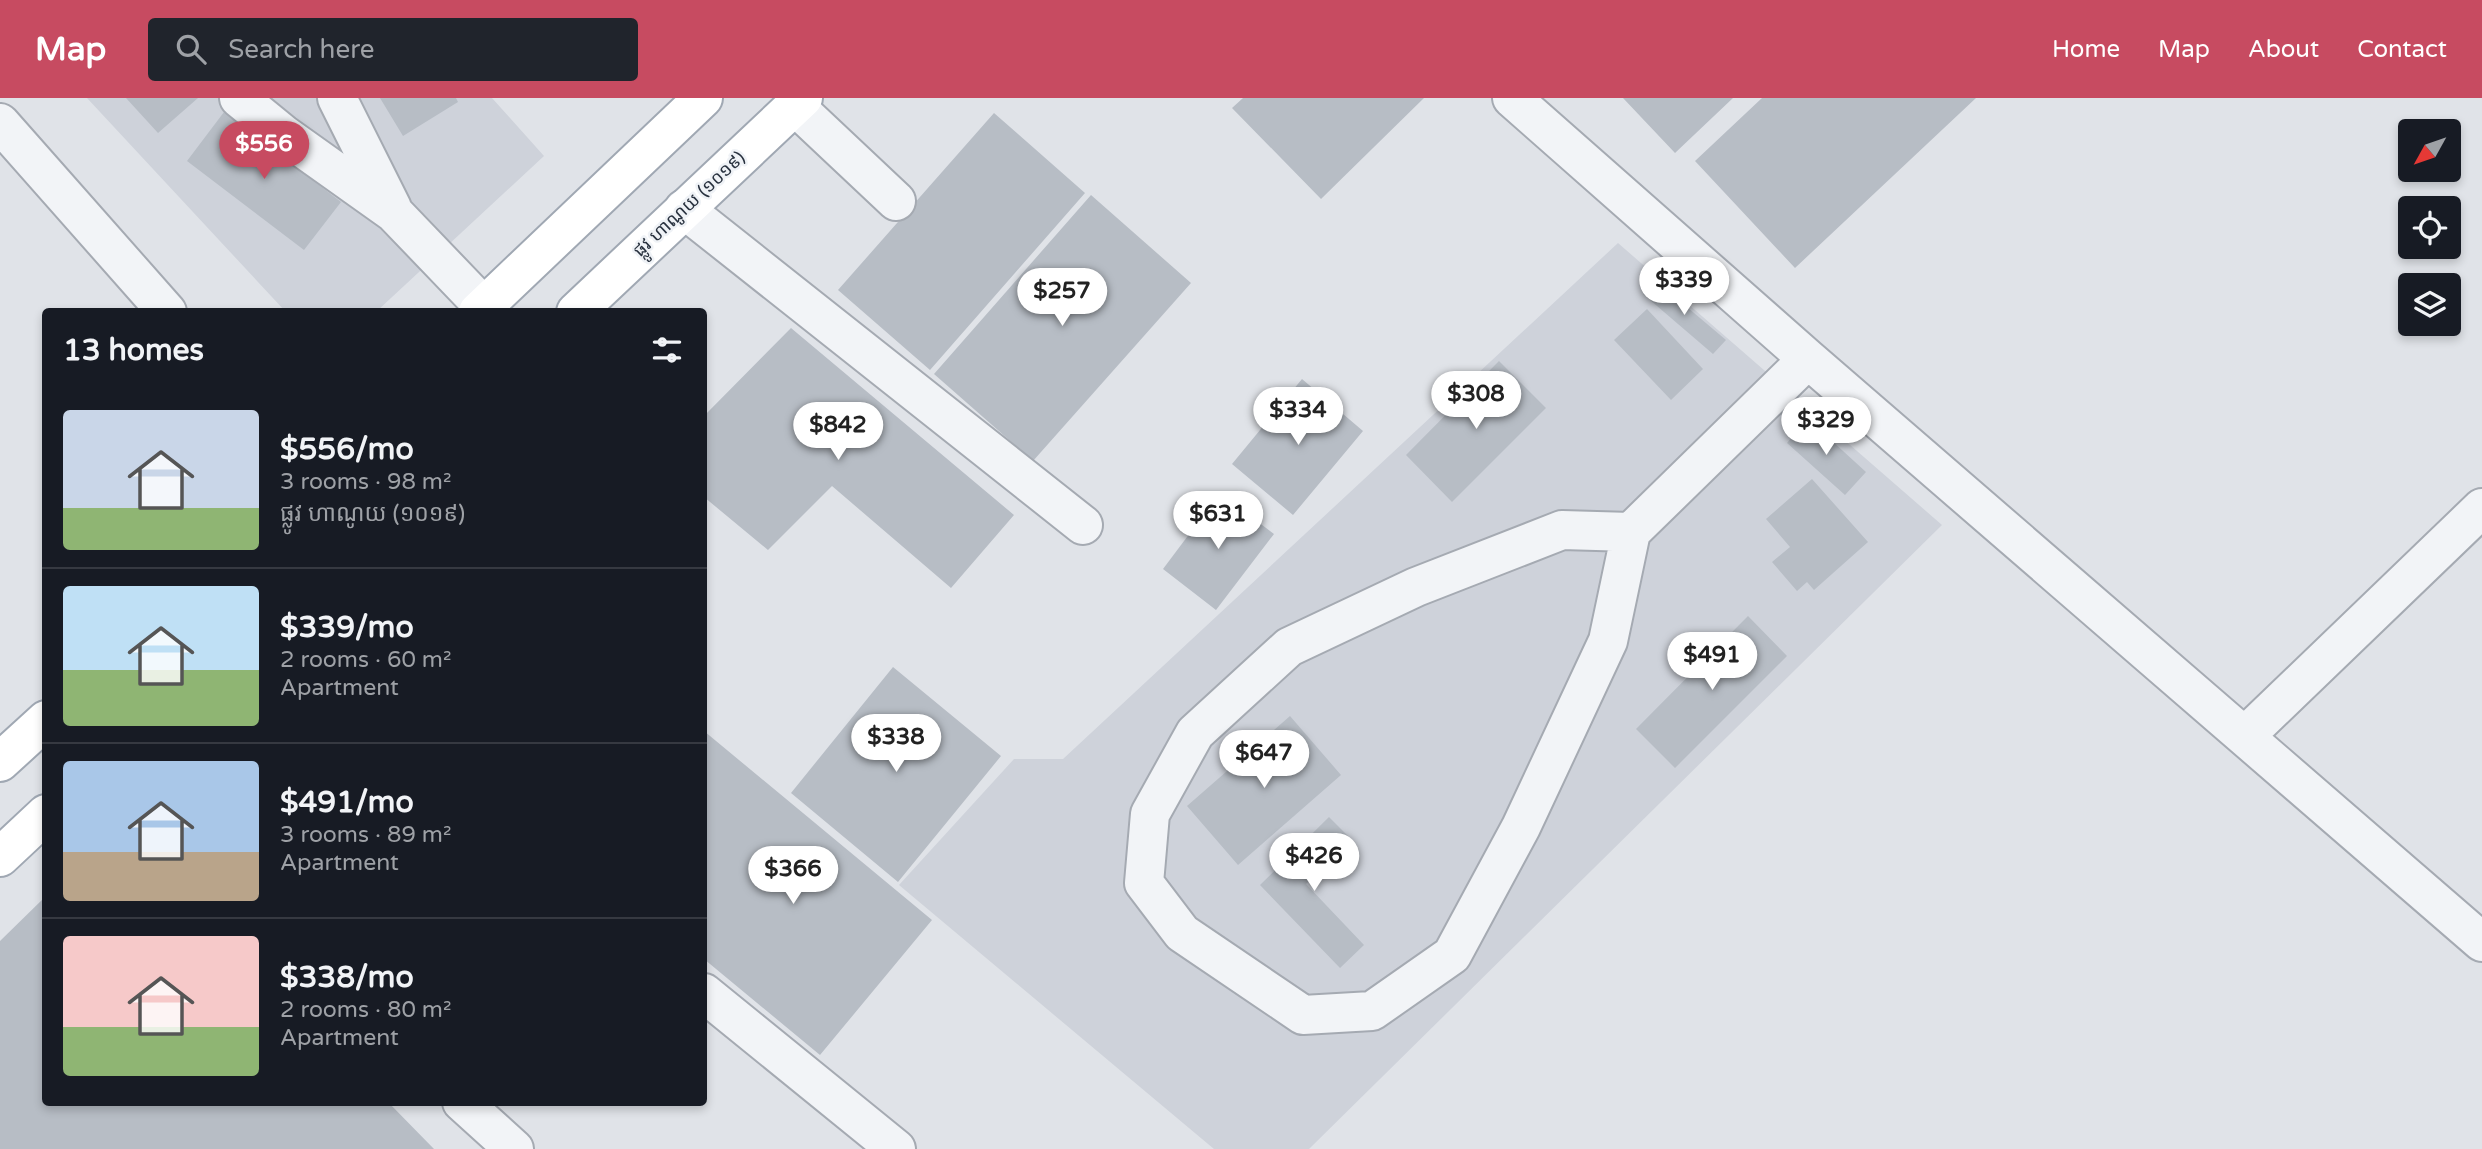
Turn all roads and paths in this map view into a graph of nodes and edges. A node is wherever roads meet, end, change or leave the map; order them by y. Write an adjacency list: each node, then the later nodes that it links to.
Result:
1 (239, 98): 9 (street)
2 (337, 98): 9 (street)
3 (704, 98): 12 (main road)
4 (1512, 98): 14 (street)
5 (799, 102): 7 (street); 8 (main road, ផ្លូវ ហាណូយ (១០១៩))
6 (0, 123): 10 (street)
7 (896, 201)
8 (684, 209): 13 (main road, ផ្លូវ ហាណូយ (១០១៩)); 16 (street)
9 (394, 213): 11 (street)
10 (163, 308)
11 (481, 308)
12 (485, 308)
13 (580, 308)
14 (1808, 359): 17 (street); 19 (street)
15 (2482, 508): 19 (street)
16 (1083, 525)
17 (1632, 532): 17 (street)
18 (42, 724): 20 (main road)
19 (2246, 736): 23 (street)
20 (0, 762)
21 (42, 818): 22 (main road)
22 (0, 857)
23 (2480, 937)
24 (707, 995): 27 (street)
25 (466, 1106): 26 (street)
26 (514, 1149)
27 (896, 1149)

